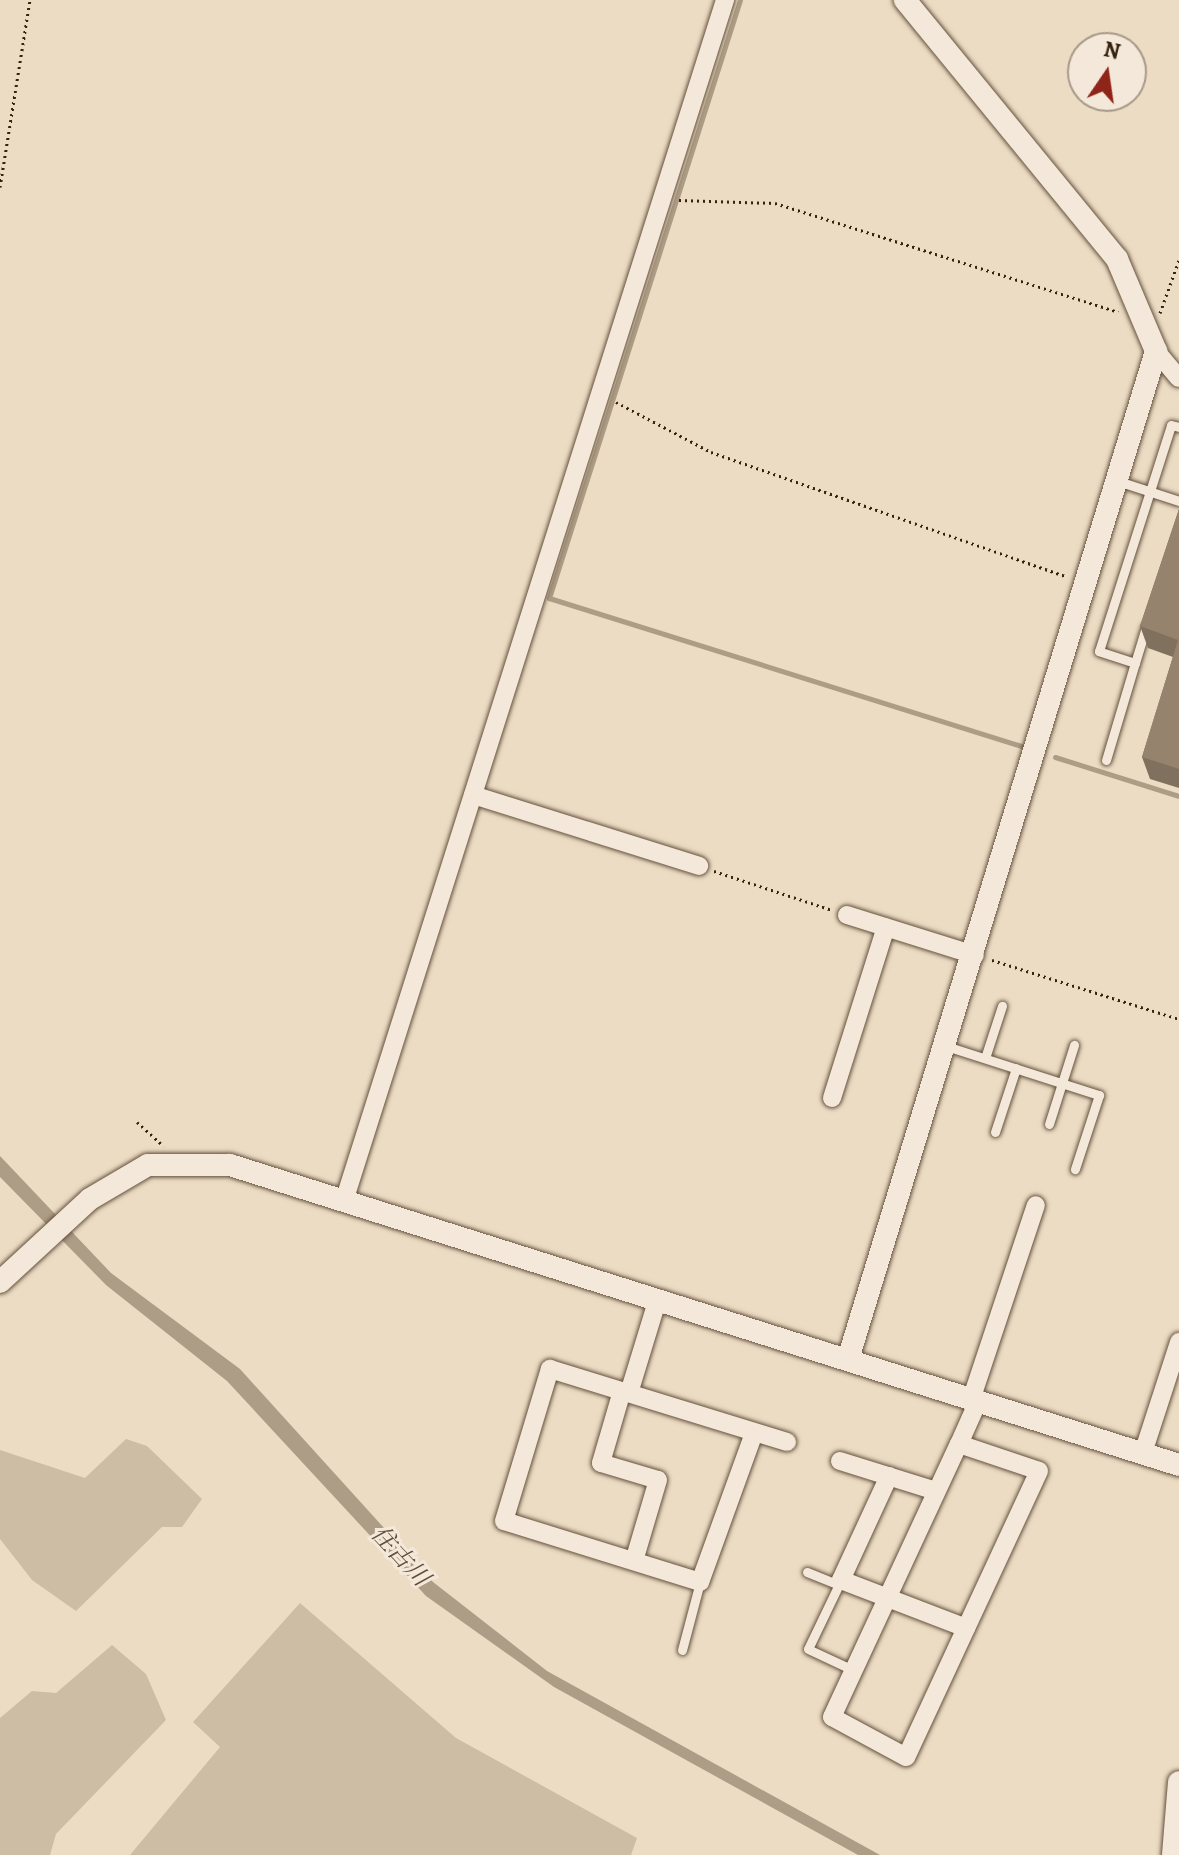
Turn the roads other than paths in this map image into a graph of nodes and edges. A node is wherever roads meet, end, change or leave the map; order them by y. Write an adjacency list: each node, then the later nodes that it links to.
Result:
1 (725, 0): 12 (street)
2 (905, 0): 3 (street)
3 (1156, 351): 4 (street); 6 (street)
4 (1179, 378)
5 (1179, 427): 7 (lane)
6 (1121, 482): 7 (lane); 16 (street)
7 (1151, 492): 8 (lane); 10 (lane)
8 (1179, 501)
9 (1149, 618): 10 (lane)
10 (1135, 663): 11 (lane)
11 (1106, 760)
12 (473, 795): 13 (street); 27 (street)
13 (699, 866)
14 (847, 915): 15 (street)
15 (886, 927): 16 (street); 23 (street)
16 (975, 955): 19 (street)
17 (1002, 1006): 20 (lane)
18 (1074, 1045): 22 (lane)
19 (946, 1046): 20 (lane); 32 (street)
20 (985, 1058): 21 (lane)
21 (1016, 1068): 22 (lane); 25 (lane)
22 (1062, 1083): 24 (lane); 26 (lane)
23 (832, 1098)
24 (1049, 1124)
25 (995, 1132)
26 (1075, 1169)
27 (345, 1198): 29 (street); 30 (street)
28 (1036, 1205): 34 (street)
29 (0, 1282)
30 (658, 1298): 32 (street); 33 (street)
31 (1179, 1342): 38 (street)
32 (849, 1356): 34 (street)
33 (626, 1392): 35 (street); 43 (street); 43 (street)
34 (976, 1398): 37 (street); 38 (street)
35 (754, 1433): 36 (street); 45 (street)
36 (787, 1442)
37 (959, 1444): 42 (street); 48 (street)
38 (1143, 1453): 40 (street)
39 (840, 1461): 41 (street)
40 (1179, 1465)
41 (889, 1476): 42 (street); 46 (street)
42 (936, 1491): 47 (street)
43 (634, 1561): 45 (street)
44 (807, 1572): 46 (lane)
45 (700, 1582): 49 (lane)
46 (840, 1582): 47 (street); 50 (lane)
47 (887, 1598): 48 (street); 50 (street)
48 (966, 1628): 50 (street)
49 (682, 1650)
50 (853, 1670)
51 (1179, 1782): 52 (street)
52 (1173, 1855)

